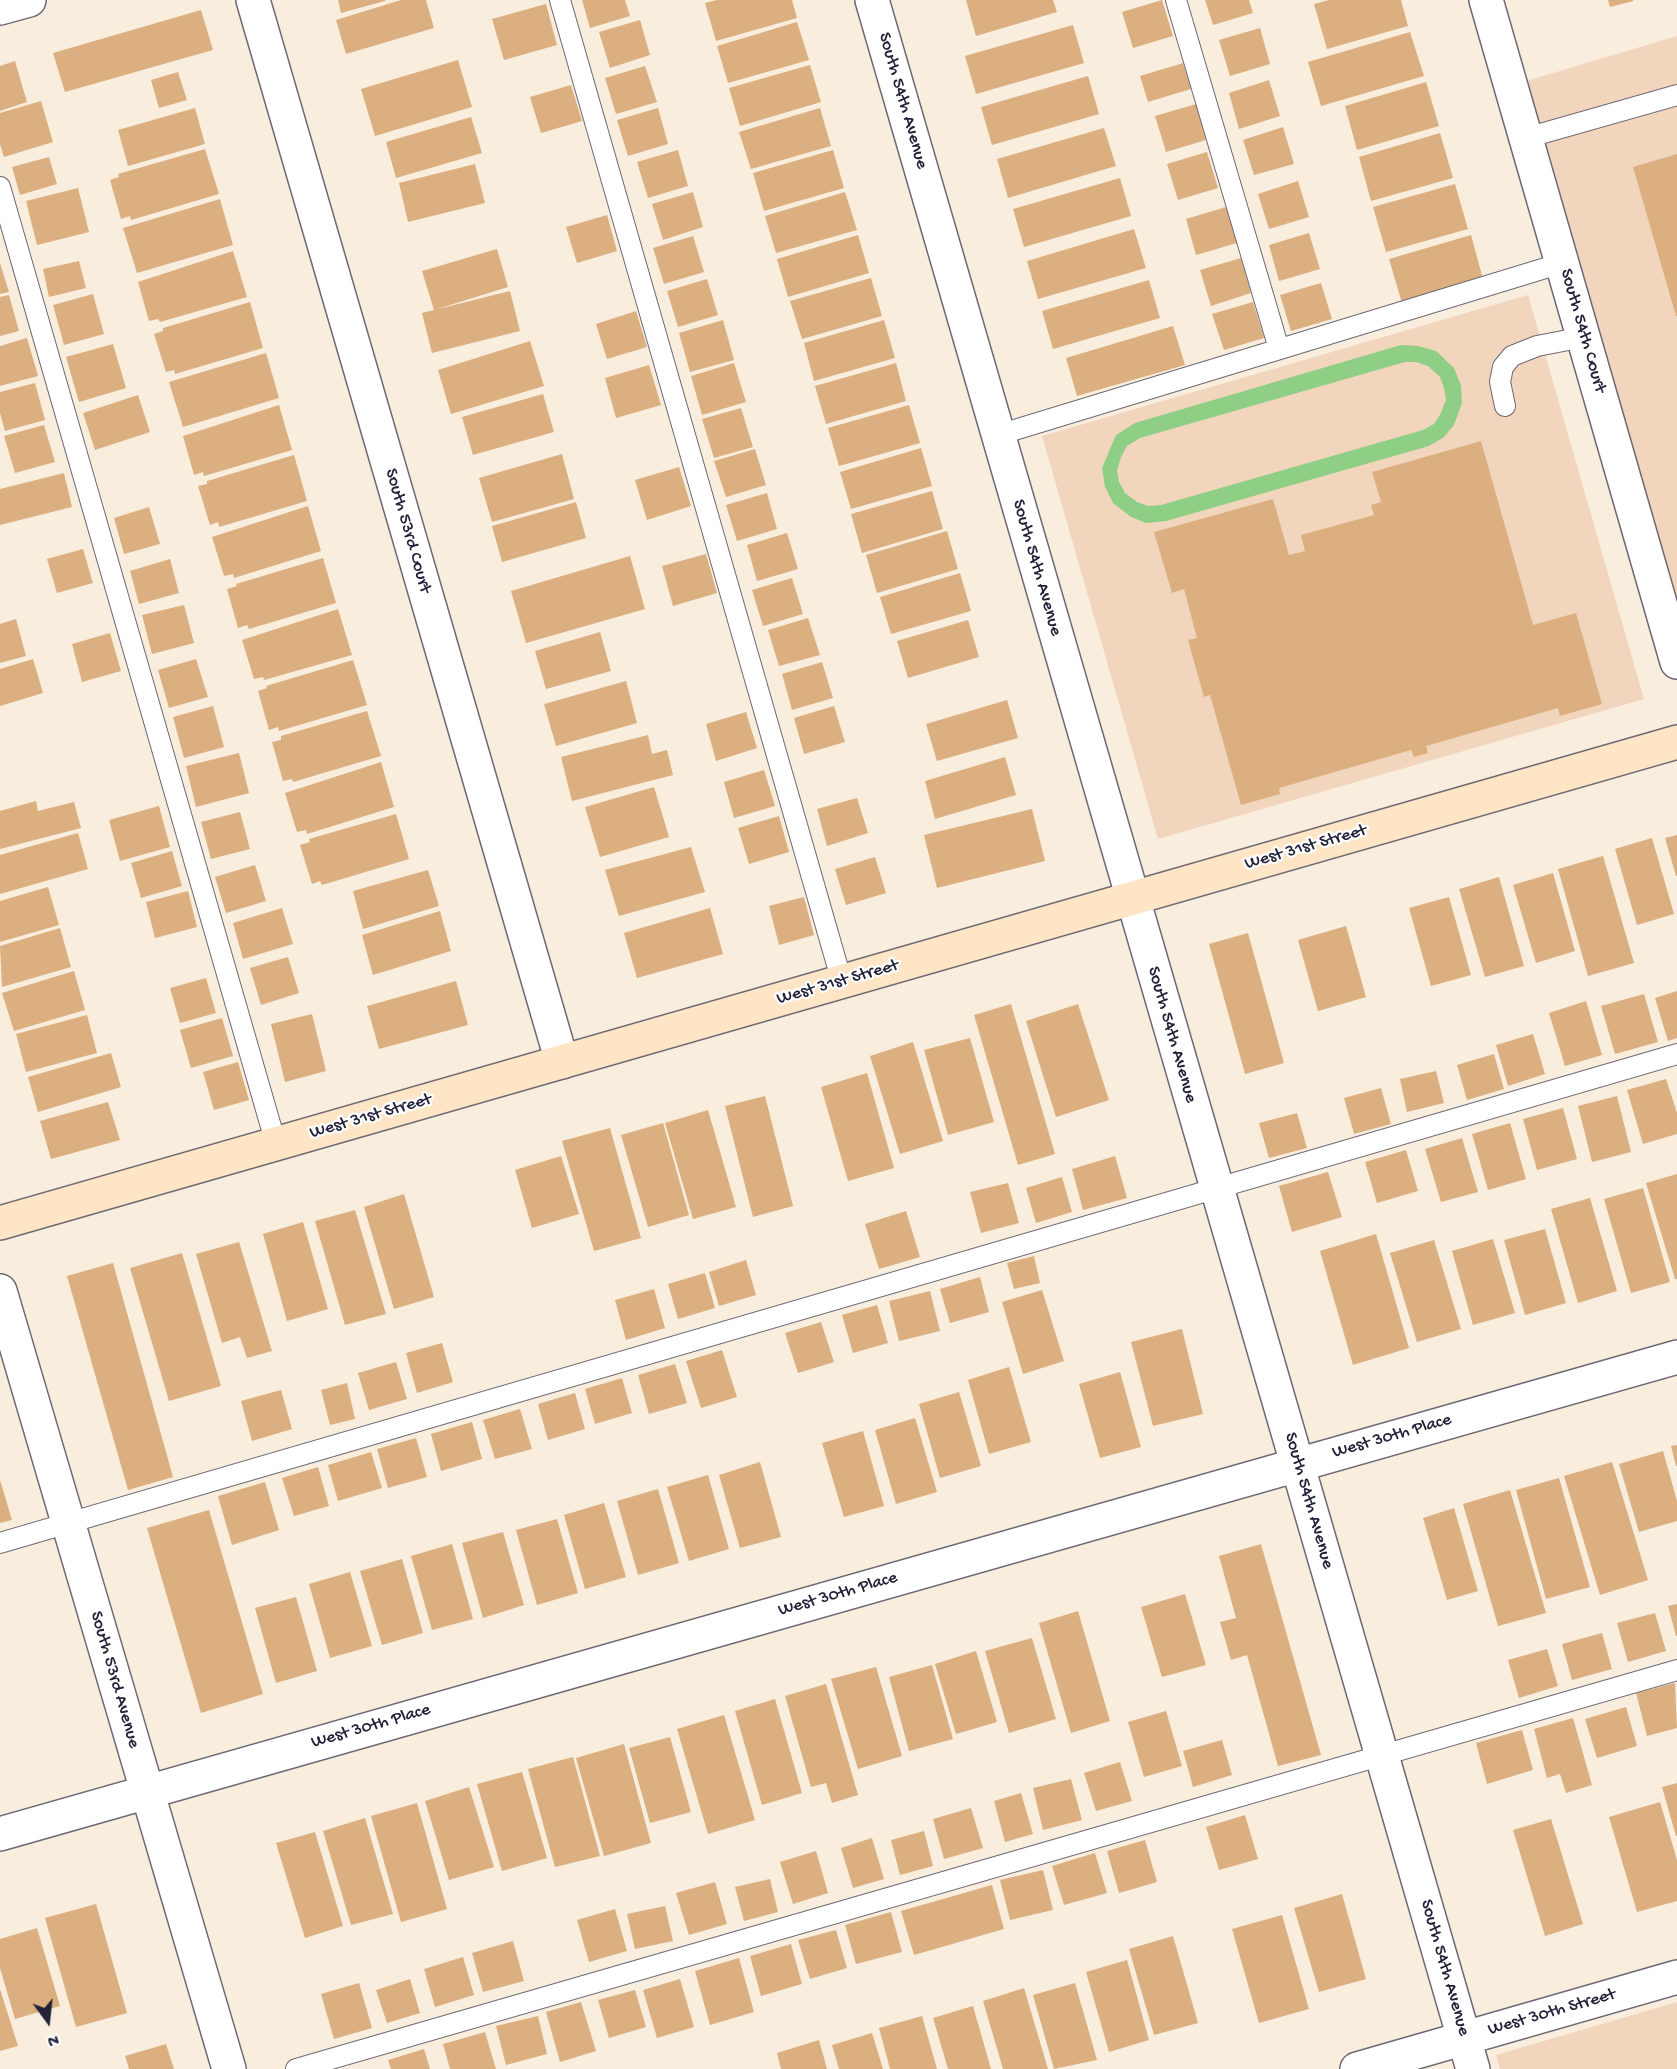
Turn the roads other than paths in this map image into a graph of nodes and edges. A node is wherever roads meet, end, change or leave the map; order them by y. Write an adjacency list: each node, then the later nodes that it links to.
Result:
1 (29, 0): 7 (street)
2 (253, 0): 21 (street, South 53rd Court)
3 (560, 0): 19 (lane)
4 (872, 0): 15 (street, South 54th Avenue)
5 (1176, 0): 13 (lane)
6 (1486, 0): 9 (street, South 54th Court)
7 (0, 8)
8 (1677, 95): 9 (lane)
9 (1526, 138): 11 (street, South 54th Court)
10 (0, 187): 22 (lane)
11 (1562, 263): 12 (street, South 54th Court); 13 (lane)
12 (1584, 337): 14 (lane); 16 (street, South 54th Court)
13 (1279, 349): 15 (lane)
14 (1505, 406)
15 (998, 435): 18 (street, South 54th Avenue)
16 (1677, 662)
17 (1677, 742): 18 (main road, West 31st Street)
18 (1131, 898): 19 (main road, West 31st Street); 23 (street, South 54th Avenue)
19 (842, 982): 21 (main road, West 31st Street)
20 (1677, 1054): 23 (lane)
21 (562, 1062): 22 (main road, West 31st Street)
22 (276, 1144): 24 (main road, West 31st Street)
23 (1216, 1188): 27 (street, South 54th Avenue); 28 (lane)
24 (0, 1223)
25 (0, 1291): 28 (street, South 53rd Avenue)
26 (1677, 1357): 27 (street, West 30th Place)
27 (1297, 1465): 31 (street, South 54th Avenue); 32 (street, West 30th Place)
28 (68, 1523): 29 (lane); 32 (street, South 53rd Avenue)
29 (0, 1543)
30 (1677, 1670): 31 (lane)
31 (1382, 1755): 35 (street, South 54th Avenue); 37 (lane)
32 (146, 1791): 33 (street, West 30th Place); 36 (street, South 53rd Avenue)
33 (0, 1834)
34 (1677, 1977): 35 (street, West 30th Street)
35 (1469, 2054): 38 (street, West 30th Street)
36 (229, 2069)
37 (296, 2069)
38 (1357, 2069)

